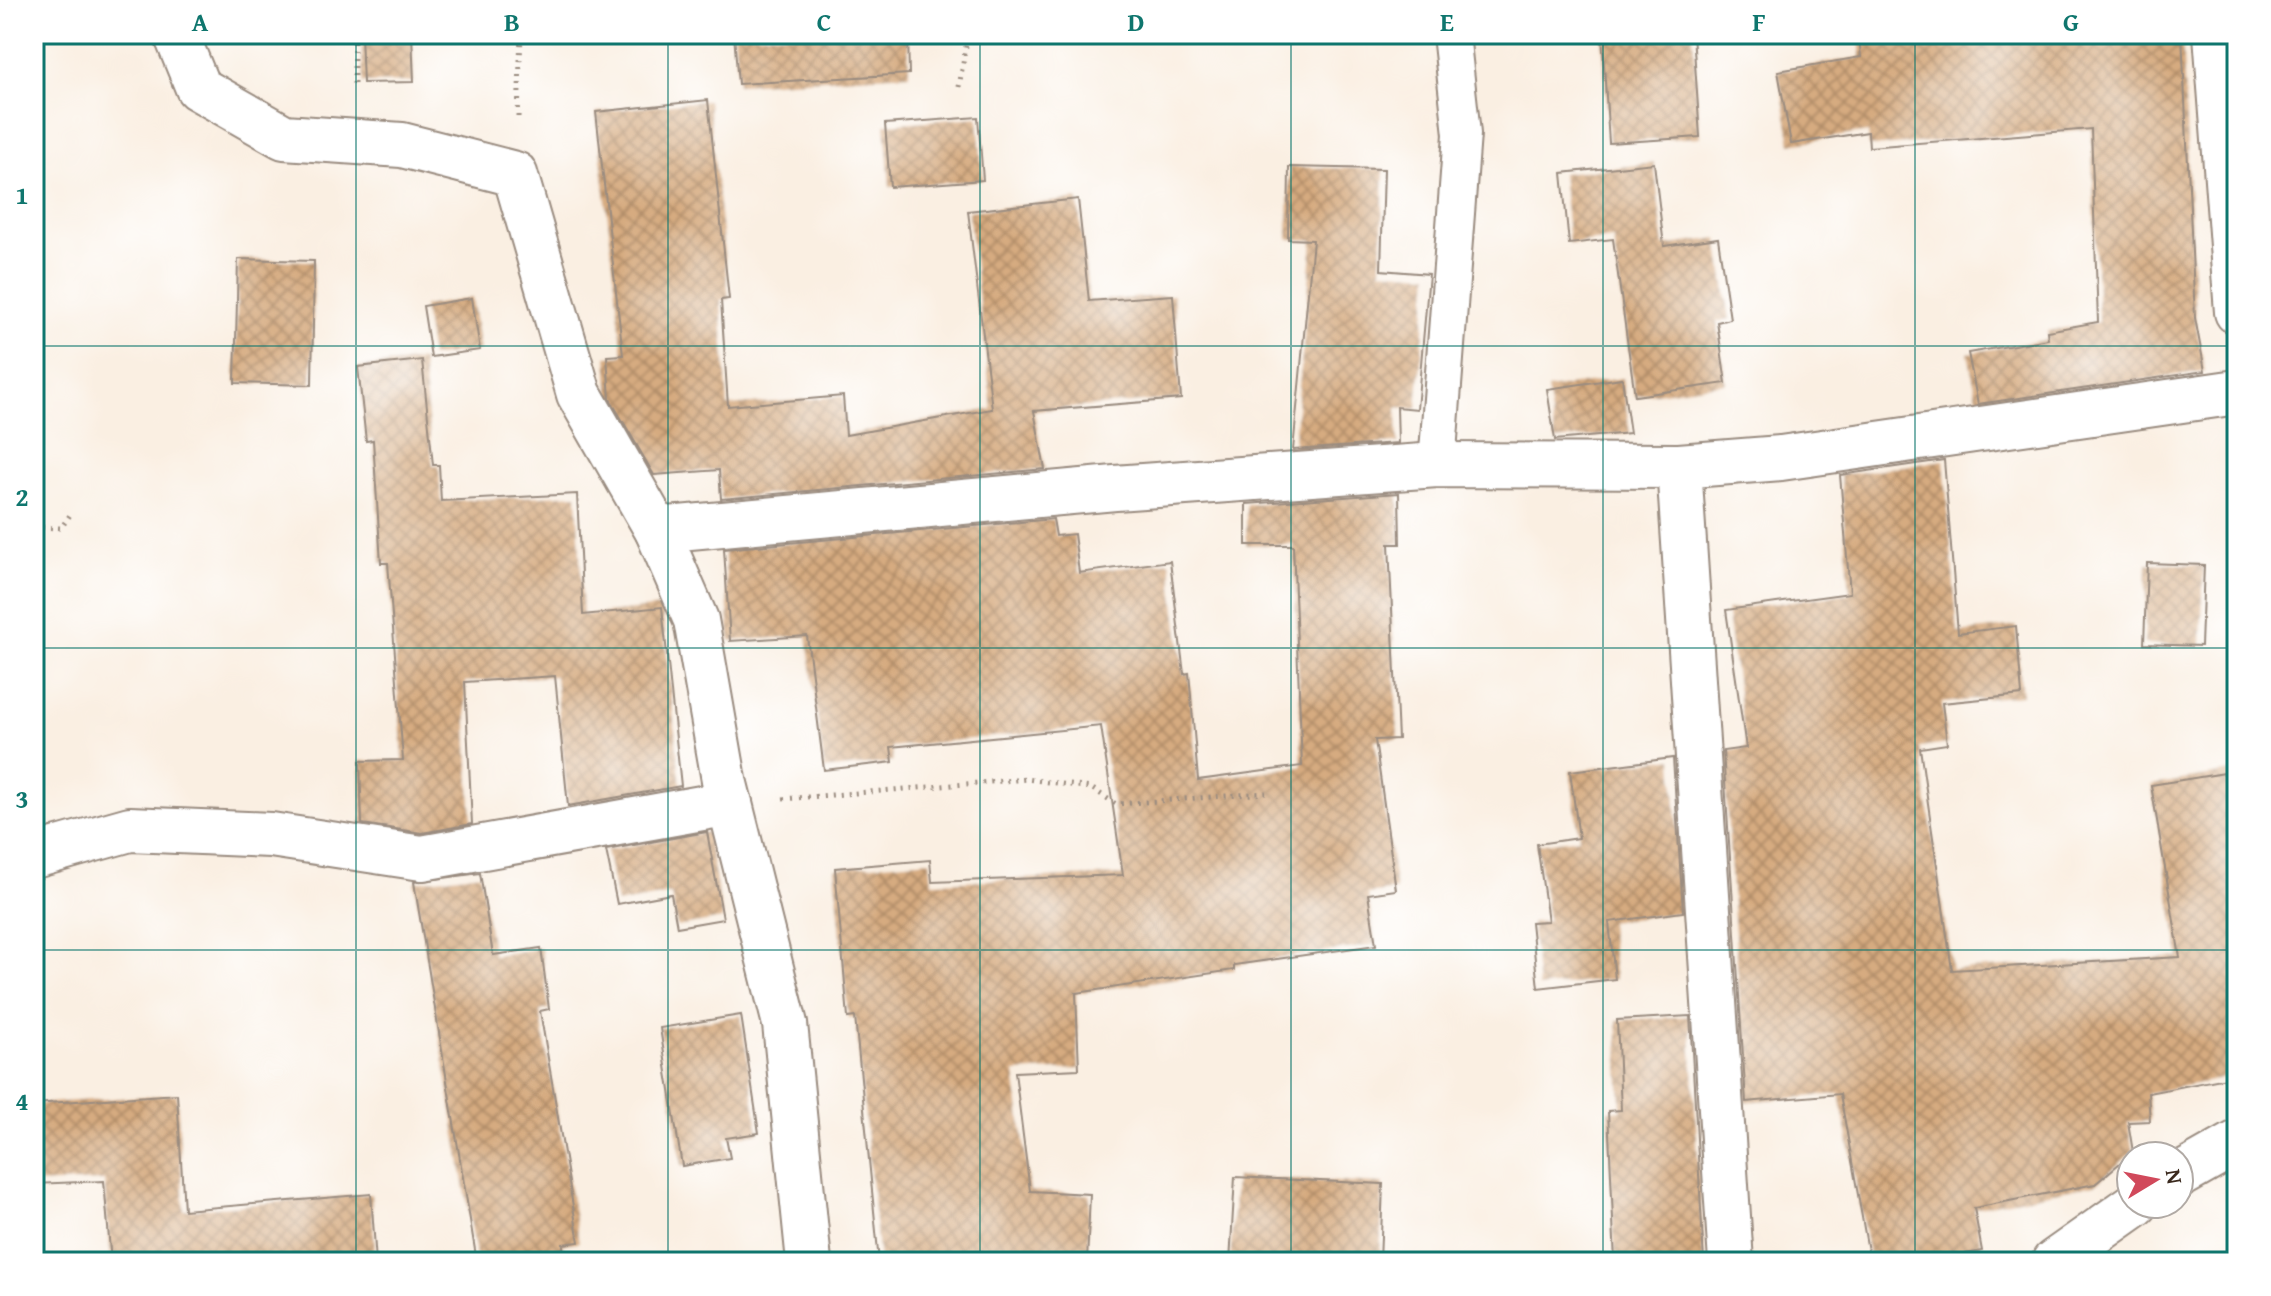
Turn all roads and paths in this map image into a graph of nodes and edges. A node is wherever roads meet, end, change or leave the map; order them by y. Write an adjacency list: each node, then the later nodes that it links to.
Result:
1 (176, 34): 7 (street)
2 (521, 34): 7 (path)
3 (968, 34): 6 (path)
4 (1451, 34): 10 (lane)
5 (2216, 34): 8 (street)
6 (959, 87)
7 (515, 174): 14 (street)
8 (2237, 312)
9 (2237, 392): 11 (street)
10 (1437, 465): 11 (street); 14 (street)
11 (1679, 466): 22 (street)
12 (70, 515): 13 (path)
13 (34, 527)
14 (657, 530): 16 (street)
15 (1266, 793): 16 (path)
16 (730, 803): 17 (street); 21 (street)
17 (34, 856)
18 (2237, 1143): 19 (street)
19 (2195, 1167)
20 (2115, 1219): 23 (street)
21 (809, 1262)
22 (1731, 1262)
23 (2054, 1262)

